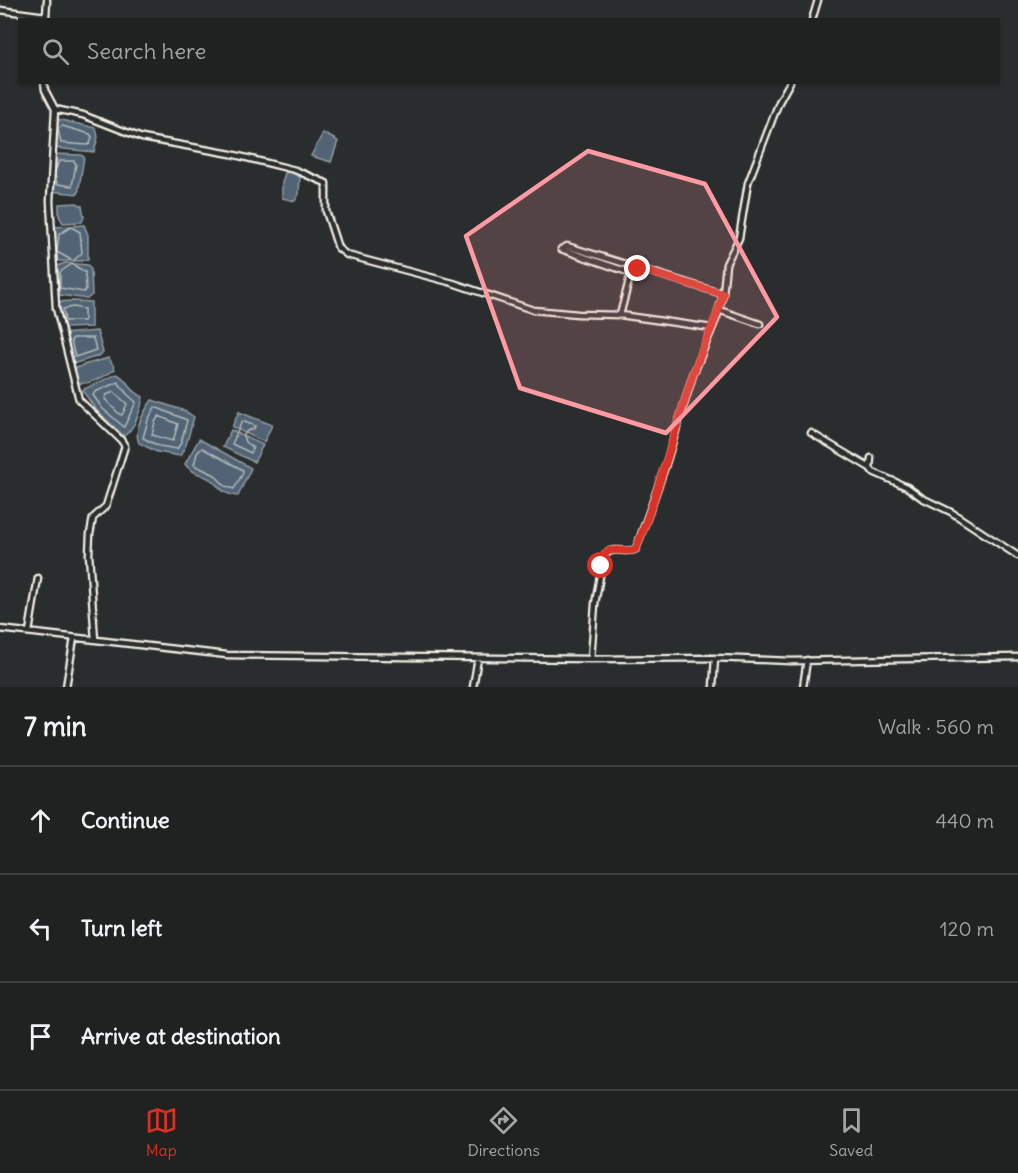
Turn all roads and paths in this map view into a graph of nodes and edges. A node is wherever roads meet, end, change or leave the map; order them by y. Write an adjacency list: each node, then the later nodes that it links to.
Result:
1 (47, 0): 4 (street)
2 (818, 0): 5 (street)
3 (0, 10): 4 (street)
4 (46, 18)
5 (813, 18)
6 (44, 84): 8 (street)
7 (789, 84): 9 (street)
8 (55, 109): 11 (street); 22 (street)
9 (723, 294): 10 (street); 11 (street)
10 (719, 310): 12 (street); 13 (street)
11 (620, 315): 13 (street)
12 (760, 324)
13 (712, 328): 26 (street)
14 (811, 433): 16 (street)
15 (871, 458): 16 (street)
16 (870, 468): 17 (street)
17 (1018, 556)
18 (38, 578): 20 (street)
19 (0, 629): 20 (street)
20 (29, 633): 21 (street)
21 (74, 638): 22 (street); 28 (street)
22 (95, 640): 24 (street)
23 (1018, 657): 27 (street)
24 (478, 658): 26 (street); 29 (street)
25 (715, 658): 26 (street); 27 (street); 30 (street)
26 (591, 659)
27 (807, 660): 31 (street)
28 (66, 687)
29 (473, 687)
30 (713, 687)
31 (803, 687)

